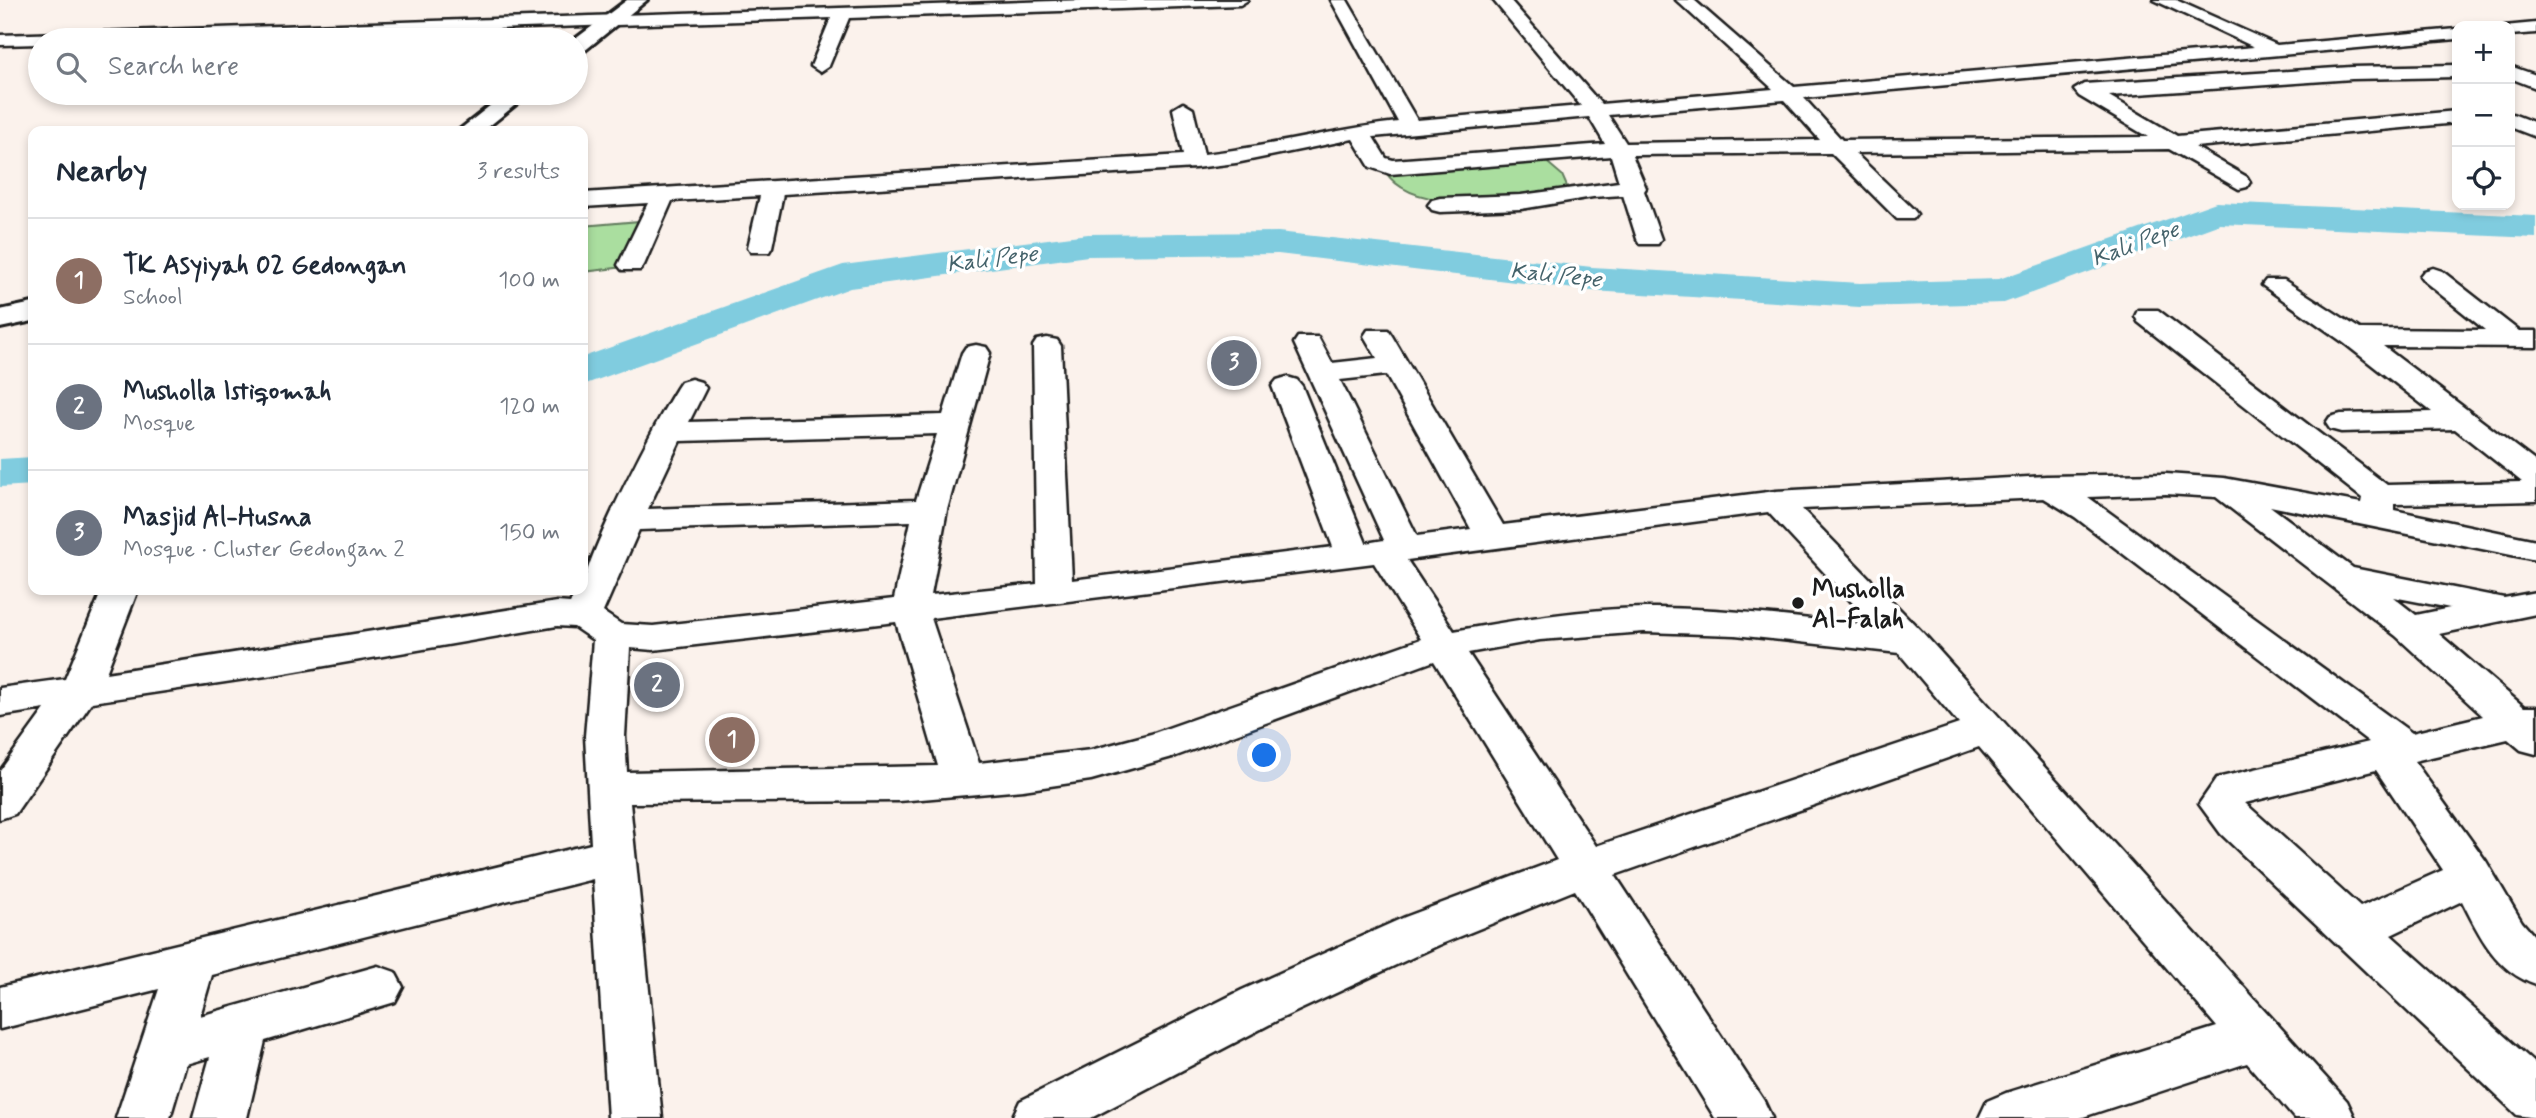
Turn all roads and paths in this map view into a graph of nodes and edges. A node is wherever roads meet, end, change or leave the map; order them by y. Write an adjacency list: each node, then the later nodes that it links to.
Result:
1 (638, 0): 8 (main road)
2 (1240, 0): 7 (street)
3 (1339, 0): 36 (street)
4 (1501, 0): 30 (street)
5 (1684, 0): 26 (street)
6 (2162, 0): 16 (street)
7 (842, 13): 8 (street); 20 (street)
8 (612, 20): 9 (street); 14 (main road)
9 (367, 28)
10 (2536, 28): 11 (street)
11 (2515, 30)
12 (2452, 34): 16 (street)
13 (28, 39): 15 (street)
14 (588, 39)
15 (0, 40)
16 (2273, 48): 17 (street)
17 (2240, 51): 23 (street); 24 (street)
18 (2536, 63): 19 (street)
19 (2515, 65)
20 (820, 66)
21 (2452, 71): 23 (street)
22 (2515, 74): 25 (street)
23 (2303, 76): 27 (street)
24 (2041, 79): 26 (street); 27 (street)
25 (2536, 82)
26 (1788, 92): 30 (street); 40 (street)
27 (2086, 92): 39 (street)
28 (503, 105): 35 (main road)
29 (1182, 109): 42 (street)
30 (1595, 110): 36 (street); 41 (street)
31 (2536, 110): 32 (street)
32 (2515, 112)
33 (2452, 117): 39 (street)
34 (2515, 121): 37 (street)
35 (476, 126)
36 (1411, 127): 38 (street)
37 (2536, 131)
38 (1360, 133): 41 (street); 42 (street)
39 (2171, 143): 40 (street); 43 (street)
40 (1836, 146): 41 (street); 49 (street)
41 (1619, 149): 45 (street)
42 (1195, 162): 44 (street)
43 (2239, 182)
44 (773, 187): 46 (street); 51 (street)
45 (1635, 188): 48 (street); 50 (street)
46 (664, 194): 47 (street); 52 (street)
47 (588, 200)
48 (1440, 205)
49 (1905, 214)
50 (1649, 239)
51 (760, 247)
52 (631, 265)
53 (2433, 276): 60 (street)
54 (2275, 285): 59 (street)
55 (28, 313): 57 (main road)
56 (2148, 316): 77 (street)
57 (0, 319)
58 (1378, 336): 64 (street)
59 (2354, 337): 60 (street); 68 (street)
60 (2524, 339)
61 (1308, 343): 65 (street)
62 (1047, 346): 84 (street)
63 (976, 353): 70 (street)
64 (1395, 365): 65 (street); 80 (street)
65 (1322, 373): 82 (street)
66 (1287, 386): 82 (street)
67 (691, 388): 71 (street)
68 (2460, 420): 69 (street); 72 (street)
69 (2341, 423)
70 (955, 424): 71 (street); 78 (street)
71 (669, 432): 79 (street)
72 (2536, 477)
73 (2046, 486): 74 (street); 76 (street); 96 (street)
74 (2224, 488): 77 (street); 83 (street)
75 (2536, 491): 77 (street)
76 (1776, 501): 80 (street); 90 (street)
77 (2377, 505): 81 (street)
78 (930, 510): 79 (street); 87 (street)
79 (626, 520): 88 (street)
80 (1493, 538): 82 (street)
81 (2536, 550)
82 (1382, 553): 84 (street); 91 (street)
83 (2339, 576): 86 (street); 89 (street)
84 (1055, 593): 87 (street)
85 (118, 595): 92 (street)
86 (2521, 605): 89 (street)
87 (910, 609): 88 (street); 97 (street)
88 (597, 625): 92 (street); 98 (street)
89 (2409, 628): 94 (street)
90 (1910, 642): 91 (street); 95 (street)
91 (1442, 645): 97 (street); 101 (street)
92 (80, 690): 93 (street); 99 (street)
93 (0, 702)
94 (2529, 727): 96 (street)
95 (1985, 730): 101 (street); 109 (street)
96 (2395, 751): 102 (street); 103 (street)
97 (963, 780): 98 (street)
98 (607, 789): 100 (street)
99 (0, 803)
100 (614, 856): 104 (street); 115 (street)
101 (1587, 867): 112 (street); 116 (street)
102 (2471, 877): 103 (street); 105 (street)
103 (2353, 931): 111 (street)
104 (191, 962): 107 (street); 110 (street)
105 (2536, 965)
106 (378, 987): 108 (street)
107 (0, 1009)
108 (244, 1026): 110 (street); 114 (street)
109 (2257, 1037): 117 (street); 118 (street)
110 (164, 1048): 113 (street)
111 (2536, 1098)
112 (1058, 1113)
113 (143, 1118)
114 (220, 1118)
115 (635, 1118)
116 (1745, 1118)
117 (2007, 1118)
118 (2328, 1118)

